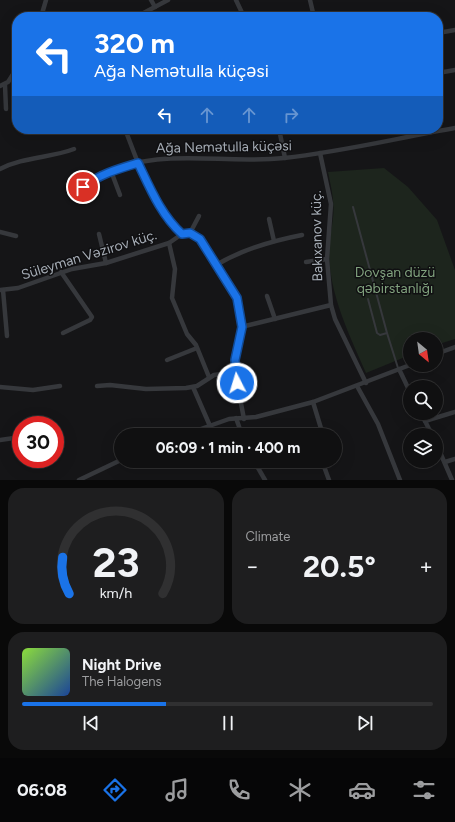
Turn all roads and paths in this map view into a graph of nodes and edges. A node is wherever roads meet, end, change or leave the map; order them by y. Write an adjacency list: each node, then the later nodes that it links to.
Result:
1 (46, 0): 7 (street)
2 (151, 0): 6 (street)
3 (168, 0): 6 (street)
4 (236, 0): 9 (street)
5 (310, 0): 10 (street)
6 (155, 7): 8 (street)
7 (43, 12)
8 (146, 12)
9 (242, 12)
10 (313, 12)
11 (455, 30): 12 (street)
12 (443, 32)
13 (455, 70): 14 (street)
14 (443, 72)
15 (12, 75): 16 (street)
16 (5, 85): 17 (street); 18 (street)
17 (0, 86)
18 (6, 109)
19 (455, 128): 20 (street, Ağa Nemətulla küçəsi)
20 (443, 130)
21 (127, 134): 27 (street)
22 (280, 134): 26 (street)
23 (423, 134): 25 (street, Ağa Nemətulla küçəsi)
24 (74, 149): 28 (street)
25 (320, 153): 26 (street, Ağa Nemətulla küçəsi); 43 (street, Bakıxanov küç.)
26 (285, 158): 27 (street, Ağa Nemətulla küçəsi)
27 (138, 163): 29 (street, Ağa Nemətulla küçəsi); 38 (street)
28 (0, 169)
29 (111, 171): 30 (street); 31 (street, Ağa Nemətulla küçəsi)
30 (120, 194)
31 (71, 195)
32 (353, 208): 55 (lane)
33 (199, 216): 36 (street)
34 (270, 219): 41 (street)
35 (0, 232): 39 (street)
36 (190, 233): 38 (street); 46 (street)
37 (99, 234): 45 (street)
38 (182, 234): 42 (street, Süleyman Vəzirov küç.)
39 (16, 236)
40 (302, 236): 41 (street)
41 (274, 240): 46 (street)
42 (169, 243): 45 (street, Süleyman Vəzirov küç.); 58 (street)
43 (327, 259): 44 (street); 51 (street, Bakıxanov küç.)
44 (306, 262)
45 (106, 263): 47 (street, Süleyman Vəzirov küç.)
46 (216, 265): 53 (street)
47 (61, 272): 48 (street, Süleyman Vəzirov küç.); 54 (street)
48 (2, 290): 56 (street)
49 (267, 296): 52 (street)
50 (368, 299): 55 (lane)
51 (331, 305): 52 (street); 66 (street, Bakıxanov küç.)
52 (275, 319): 53 (street)
53 (242, 327): 63 (street)
54 (63, 333)
55 (387, 333): 62 (lane)
56 (7, 336)
57 (455, 347): 59 (street)
58 (197, 348): 60 (street); 64 (street)
59 (443, 351)
60 (167, 360)
61 (403, 368): 62 (street)
62 (399, 369): 65 (street); 66 (street)
63 (235, 372): 64 (street); 75 (street)
64 (209, 377): 71 (street)
65 (404, 380)
66 (366, 383): 69 (street)
67 (60, 386): 70 (street)
68 (96, 386): 71 (street)
69 (357, 386): 72 (street); 92 (street)
70 (0, 387)
71 (193, 387): 77 (street)
72 (314, 402): 75 (street); 80 (street)
73 (455, 412): 76 (street)
74 (236, 418): 75 (street); 77 (street); 79 (street)
75 (244, 419)
76 (425, 422): 81 (street)
77 (210, 426): 78 (street)
78 (206, 428)
79 (240, 428)
80 (321, 428)
81 (428, 428)
82 (12, 438): 83 (street)
83 (0, 440)
84 (455, 459): 85 (street)
85 (444, 462): 93 (street)
86 (114, 463): 89 (street)
87 (258, 468): 90 (street)
88 (325, 468): 91 (street)
89 (79, 480)
90 (265, 480)
91 (329, 480)
92 (400, 480)
93 (452, 480)

